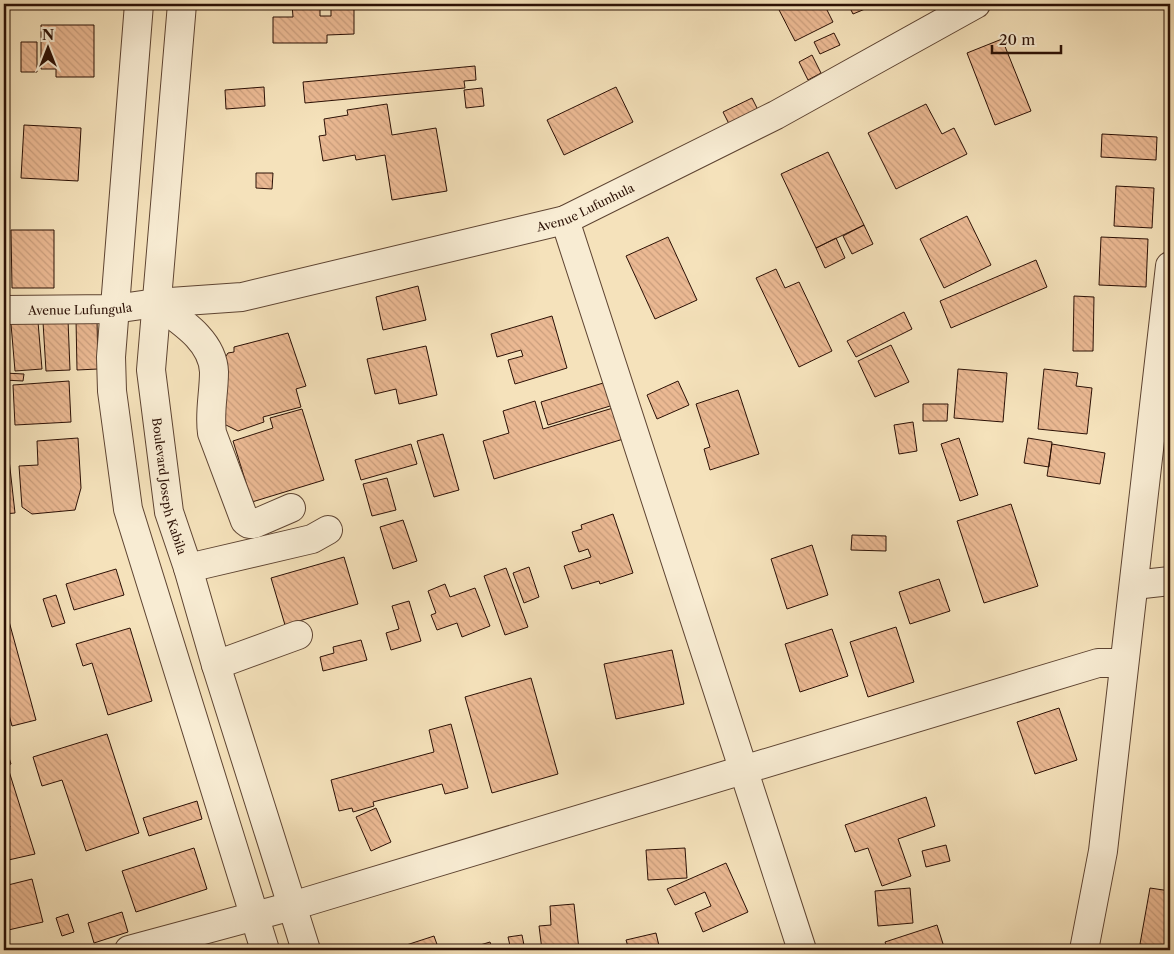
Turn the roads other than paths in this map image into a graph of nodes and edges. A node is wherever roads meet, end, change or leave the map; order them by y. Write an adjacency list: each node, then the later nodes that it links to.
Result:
1 (140, 4): 7 (street)
2 (182, 4): 6 (street, Boulevard Joseph Kabila)
3 (976, 4): 4 (street, Avenue Lufunhula)
4 (565, 220): 6 (street, Avenue Lufunhula); 17 (street)
5 (1170, 266): 13 (street)
6 (156, 304): 7 (street, Avenue Lufungula); 9 (street); 11 (street, Boulevard Joseph Kabila)
7 (114, 309): 8 (street, Avenue Lufungula); 19 (street)
8 (4, 310)
9 (291, 508)
10 (328, 530): 11 (street)
11 (188, 568): 16 (street, Boulevard Joseph Kabila)
12 (1170, 581): 13 (street)
13 (1134, 585): 15 (street)
14 (298, 635): 16 (street)
15 (1124, 663): 17 (street); 24 (street)
16 (216, 665): 18 (street, Boulevard Joseph Kabila)
17 (744, 769): 18 (street); 23 (street)
18 (292, 906): 19 (street); 22 (street, Boulevard Joseph Kabila)
19 (254, 917): 20 (street); 21 (street)
20 (129, 950)
21 (265, 950)
22 (306, 950)
23 (802, 950)
24 (1084, 950)

